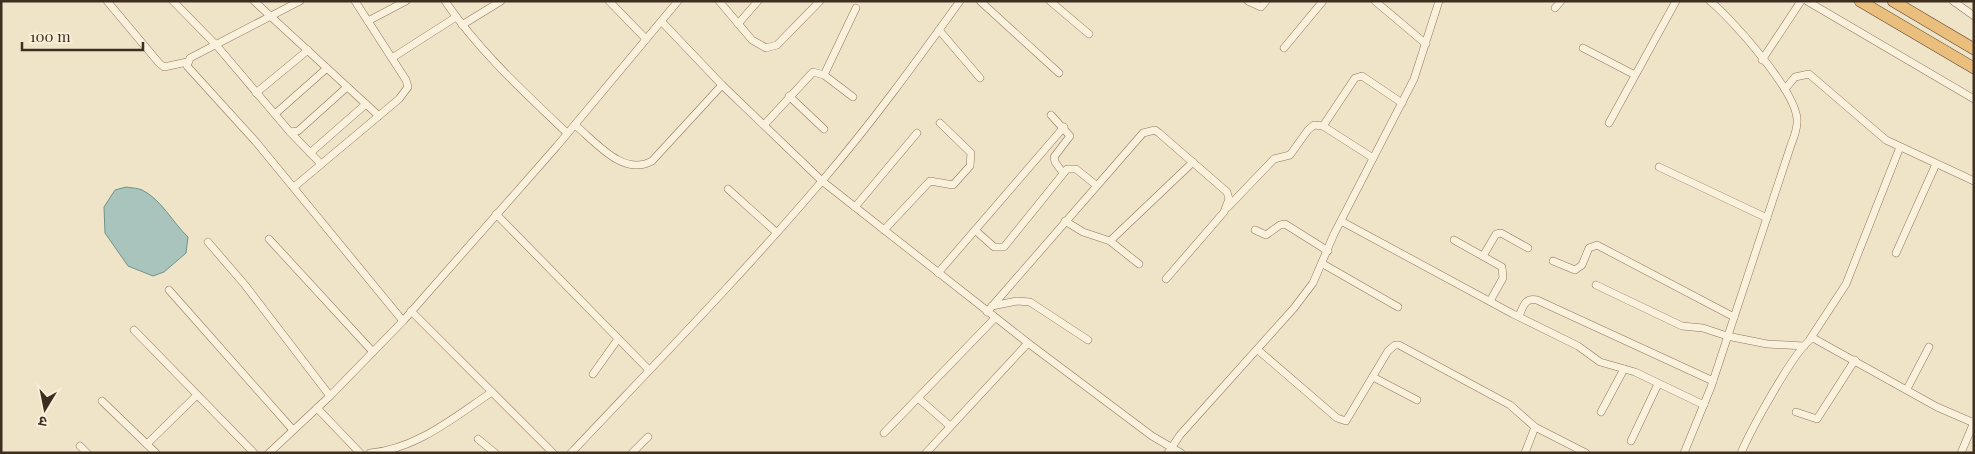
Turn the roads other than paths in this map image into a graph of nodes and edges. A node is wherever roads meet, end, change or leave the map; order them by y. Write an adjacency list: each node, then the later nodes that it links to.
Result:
1 (107, 1): 51 (street)
2 (173, 1): 44 (street)
3 (254, 1): 33 (street)
4 (300, 1): 33 (street)
5 (355, 1): 36 (street)
6 (406, 1): 36 (street)
7 (445, 1): 35 (street)
8 (500, 1): 39 (street)
9 (609, 1): 42 (street)
10 (719, 1): 38 (street)
11 (758, 1): 38 (street)
12 (820, 1): 38 (street)
13 (960, 1): 40 (street)
14 (980, 1): 54 (street)
15 (1050, 1): 41 (street)
16 (1248, 1): 17 (street)
17 (1266, 1)
18 (1324, 1): 45 (street)
19 (1375, 1): 43 (street)
20 (1439, 1): 43 (street)
21 (1561, 1): 32 (street)
22 (1676, 1): 56 (street)
23 (1710, 1): 50 (street)
24 (1801, 1): 50 (street)
25 (1807, 1): 64 (street)
26 (1860, 1): 53 (highway)
27 (1893, 1): 47 (highway)
28 (1953, 1): 30 (street)
29 (674, 3): 37 (street)
30 (1966, 4): 34 (street)
31 (856, 8): 55 (street)
32 (1555, 8)
33 (271, 15): 44 (street); 48 (street)
34 (1974, 16)
35 (456, 17): 39 (street); 49 (street)
36 (368, 21): 49 (street)
37 (662, 22): 42 (street); 58 (street)
38 (738, 24)
39 (462, 25): 78 (street)
40 (939, 30): 57 (street); 88 (street)
41 (1089, 34)
42 (646, 39): 72 (street)
43 (1426, 44): 65 (street)
44 (217, 46): 51 (street); 61 (street)
45 (1284, 48)
46 (1583, 48): 56 (street)
47 (1974, 49)
48 (308, 50): 52 (street); 61 (street)
49 (392, 58): 69 (street)
50 (1762, 60): 60 (street)
51 (187, 62): 91 (street)
52 (327, 68): 59 (street); 67 (street)
53 (1974, 68)
54 (1059, 73)
55 (824, 75): 62 (street); 63 (street)
56 (1635, 75): 70 (street)
57 (980, 78)
58 (722, 85): 72 (street); 73 (street)
59 (347, 87): 66 (street); 77 (street)
60 (1785, 89): 80 (street); 96 (street)
61 (256, 93): 67 (street)
62 (789, 96): 73 (street); 76 (street)
63 (853, 98)
64 (1974, 99)
65 (1402, 103): 74 (street); 82 (street)
66 (366, 104): 69 (street); 81 (street)
67 (275, 114): 77 (street)
68 (1051, 115): 75 (street)
69 (379, 116): 84 (street)
70 (1609, 122)
71 (940, 123): 99 (street)
72 (575, 125): 78 (street)
73 (764, 125): 88 (street)
74 (1323, 126): 82 (street); 94 (street)
75 (1064, 127): 87 (street); 100 (street)
76 (824, 129)
77 (290, 132): 81 (street)
78 (567, 133): 95 (street)
79 (917, 133): 93 (street)
80 (1900, 147): 85 (street); 129 (street)
81 (310, 152): 84 (street)
82 (1373, 158): 98 (street)
83 (1193, 162): 90 (street); 94 (street); 104 (street)
84 (321, 164): 91 (street)
85 (1936, 164): 89 (street); 109 (street)
86 (1659, 167): 96 (street)
87 (1063, 173): 90 (street); 100 (street)
88 (822, 181): 93 (street); 102 (street)
89 (1974, 181)
90 (1096, 185): 97 (street)
91 (294, 187): 125 (street)
92 (728, 189): 102 (street)
93 (855, 207): 99 (street)
94 (1228, 207): 115 (street)
95 (496, 214): 121 (street); 128 (street)
96 (1767, 218): 123 (street)
97 (1065, 220): 104 (street); 120 (street)
98 (1341, 221): 108 (street); 118 (street)
99 (884, 230): 114 (street)
100 (975, 230): 114 (street)
101 (1255, 230): 108 (street)
102 (776, 232): 138 (street)
103 (269, 238): 135 (street)
104 (1110, 240): 112 (street)
105 (1454, 240): 110 (street)
106 (208, 242): 146 (street)
107 (1528, 248): 110 (street)
108 (1328, 251): 113 (street)
109 (1896, 253)
110 (1483, 256): 118 (street)
111 (1553, 260): 123 (street)
112 (1139, 264)
113 (1323, 264): 119 (street); 134 (street)
114 (938, 273): 120 (street)
115 (1166, 279)
116 (1596, 285): 127 (street)
117 (169, 290): 157 (street)
118 (1490, 302): 122 (street)
119 (1398, 307)
120 (990, 309): 124 (street); 130 (street)
121 (411, 311): 125 (street); 144 (street)
122 (1519, 316): 137 (street); 141 (street)
123 (1734, 317): 127 (street)
124 (996, 318): 131 (street); 147 (street)
125 (402, 321): 135 (street)
126 (134, 330): 145 (street)
127 (1727, 336): 132 (street); 141 (street)
128 (618, 339): 138 (street); 139 (street)
129 (1810, 339): 132 (street); 136 (street)
130 (1088, 340)
131 (1028, 343): 155 (street); 164 (street)
132 (1804, 346): 180 (street)
133 (1929, 347): 143 (street)
134 (1258, 350): 140 (street); 164 (street)
135 (373, 352): 146 (street)
136 (1855, 360): 143 (street); 153 (street)
137 (1624, 369): 142 (street); 152 (street)
138 (649, 370): 173 (street)
139 (593, 374)
140 (1373, 377): 148 (street); 156 (street)
141 (1713, 381): 150 (street)
142 (1658, 384): 150 (street); 161 (street)
143 (1907, 389): 154 (street)
144 (492, 392): 170 (street); 172 (street)
145 (198, 395): 162 (street); 167 (street)
146 (330, 396): 151 (street)
147 (918, 398): 155 (street); 158 (street)
148 (1417, 400)
149 (102, 401): 162 (street)
150 (1704, 405): 179 (street)
151 (317, 408): 157 (street); 169 (street)
152 (1601, 412)
153 (1796, 412)
154 (1974, 423): 181 (street)
155 (950, 426): 175 (street)
156 (1535, 427): 177 (street); 178 (street)
157 (293, 430): 168 (street)
158 (884, 433)
159 (648, 437): 174 (street)
160 (478, 439): 171 (street)
161 (1630, 441)
162 (147, 444): 166 (street)
163 (80, 446): 165 (street)
164 (1170, 450): 176 (street)
165 (87, 453)
166 (156, 453)
167 (254, 453)
168 (269, 453)
169 (360, 453)
170 (370, 453)
171 (494, 453)
172 (553, 453)
173 (571, 453)
174 (632, 453)
175 (926, 453)
176 (1181, 453)
177 (1525, 453)
178 (1586, 453)
179 (1684, 453)
180 (1741, 453)
181 (1961, 453)

